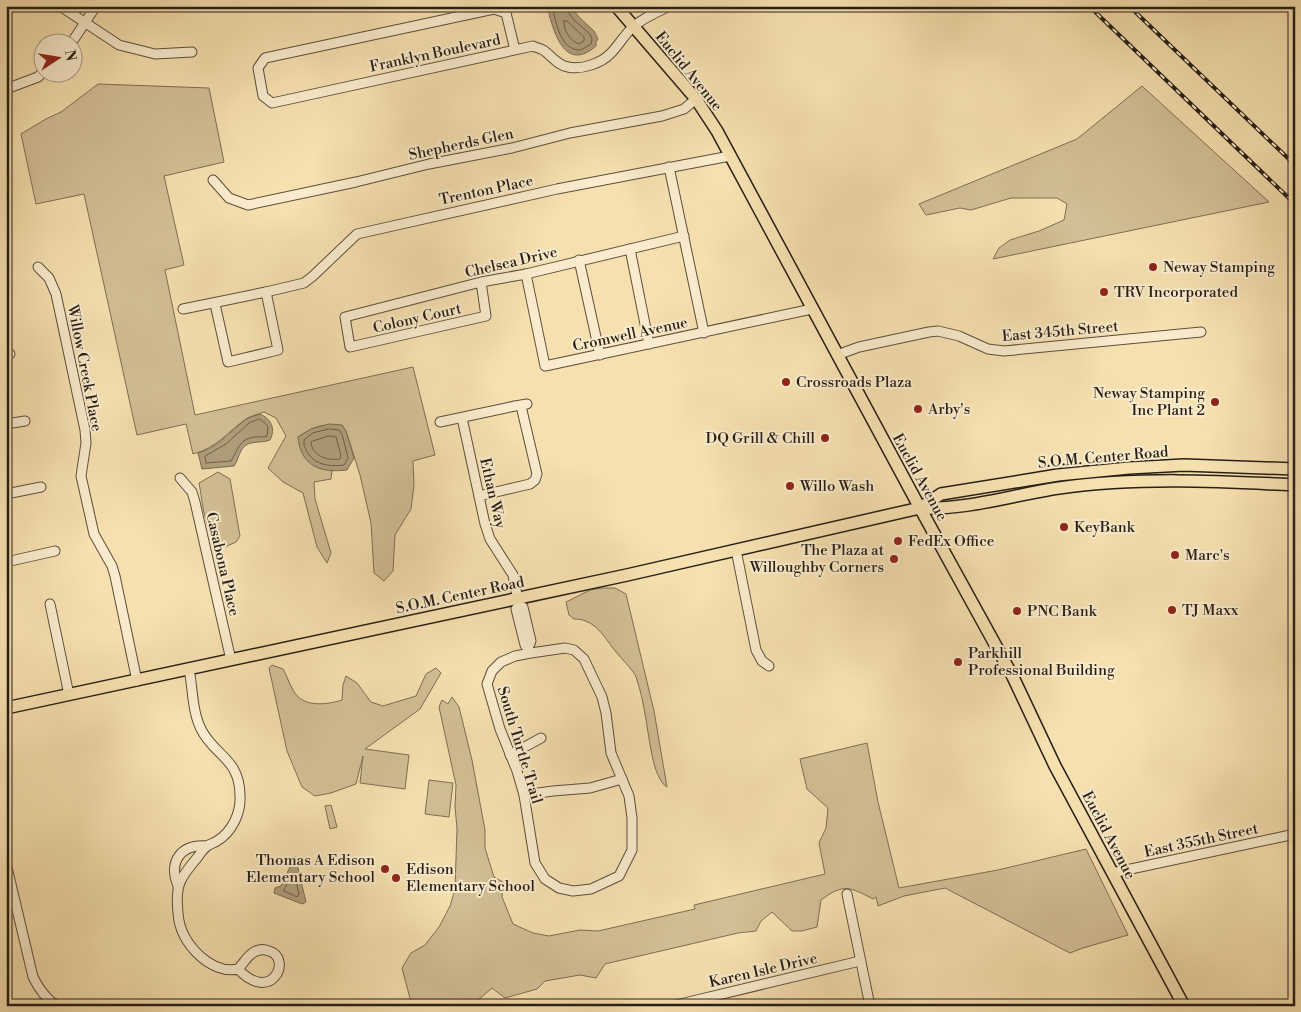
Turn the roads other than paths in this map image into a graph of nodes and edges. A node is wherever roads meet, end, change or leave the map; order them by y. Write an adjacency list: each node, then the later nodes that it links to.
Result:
1 (60, 6): 5 (street)
2 (96, 6): 5 (street)
3 (616, 6): 6 (main road, Euclid Avenue)
4 (670, 6): 6 (street, Franklyn Boulevard)
5 (85, 22): 7 (street); 9 (street)
6 (634, 26): 8 (street, Franklyn Boulevard); 12 (main road, Euclid Avenue)
7 (78, 32)
8 (514, 50): 8 (street, Franklyn Boulevard)
9 (192, 52)
10 (32, 79): 11 (street)
11 (6, 88)
12 (696, 99): 13 (main road, Euclid Avenue); 15 (street, Shepherds Glen)
13 (730, 156): 14 (street, Trenton Place); 24 (main road, Euclid Avenue)
14 (669, 167): 16 (street); 22 (street, Trenton Place)
15 (213, 180)
16 (684, 236): 17 (street, Chelsea Drive); 28 (street)
17 (630, 250): 18 (street, Chelsea Drive); 29 (street)
18 (579, 260): 20 (street, Chelsea Drive); 30 (street)
19 (38, 267): 52 (street, Willow Creek Place)
20 (526, 274): 21 (street, Chelsea Drive); 30 (street, Cromwell Avenue)
21 (481, 282): 26 (street, Chelsea Drive); 26 (street, Colony Court)
22 (266, 292): 23 (street, Trenton Place); 23 (street)
23 (215, 304): 25 (street, Trenton Place)
24 (812, 308): 28 (street, Cromwell Avenue); 31 (main road, Euclid Avenue)
25 (184, 309)
26 (345, 316)
27 (1201, 332): 31 (street, East 345th Street)
28 (704, 333): 29 (street, Cromwell Avenue)
29 (649, 344): 30 (street, Cromwell Avenue)
30 (600, 355)
31 (837, 355): 42 (main road, Euclid Avenue)
32 (462, 418): 34 (street); 41 (street, Ethan Way); 41 (street)
33 (25, 420): 35 (street)
34 (440, 422)
35 (6, 424)
36 (1295, 469): 42 (main road, S.O.M. Center Road)
37 (180, 478): 49 (street, Casabona Place)
38 (1295, 485): 42 (main road, S.O.M. Center Road)
39 (41, 487): 40 (street)
40 (6, 494)
41 (479, 496): 46 (street, Ethan Way)
42 (920, 508): 43 (main road, S.O.M. Center Road); 62 (main road, Euclid Avenue)
43 (736, 550): 46 (main road, S.O.M. Center Road); 50 (street)
44 (56, 551): 45 (street)
45 (6, 562)
46 (518, 601): 48 (street, Ethan Way); 49 (main road, S.O.M. Center Road)
47 (50, 604): 53 (street)
48 (530, 651): 56 (street, South Turtle Trail); 57 (street)
49 (231, 660): 51 (main road, S.O.M. Center Road)
50 (769, 666)
51 (189, 669): 52 (main road, S.O.M. Center Road); 60 (street)
52 (136, 681): 53 (main road, S.O.M. Center Road)
53 (69, 695): 54 (main road, S.O.M. Center Road)
54 (6, 708)
55 (541, 738): 56 (street)
56 (510, 755): 58 (street, South Turtle Trail)
57 (622, 779): 58 (street); 58 (street, South Turtle Trail)
58 (524, 795)
59 (1295, 834): 62 (street, East 355th Street)
60 (207, 846): 63 (street); 63 (street)
61 (6, 863): 67 (street)
62 (1112, 872): 70 (main road, Euclid Avenue)
63 (178, 886): 66 (street)
64 (847, 894): 65 (street)
65 (860, 961): 68 (street, Karen Isle Drive); 69 (street)
66 (238, 969): 66 (street)
67 (57, 1006)
68 (672, 1006)
69 (870, 1006)
70 (1184, 1006)

